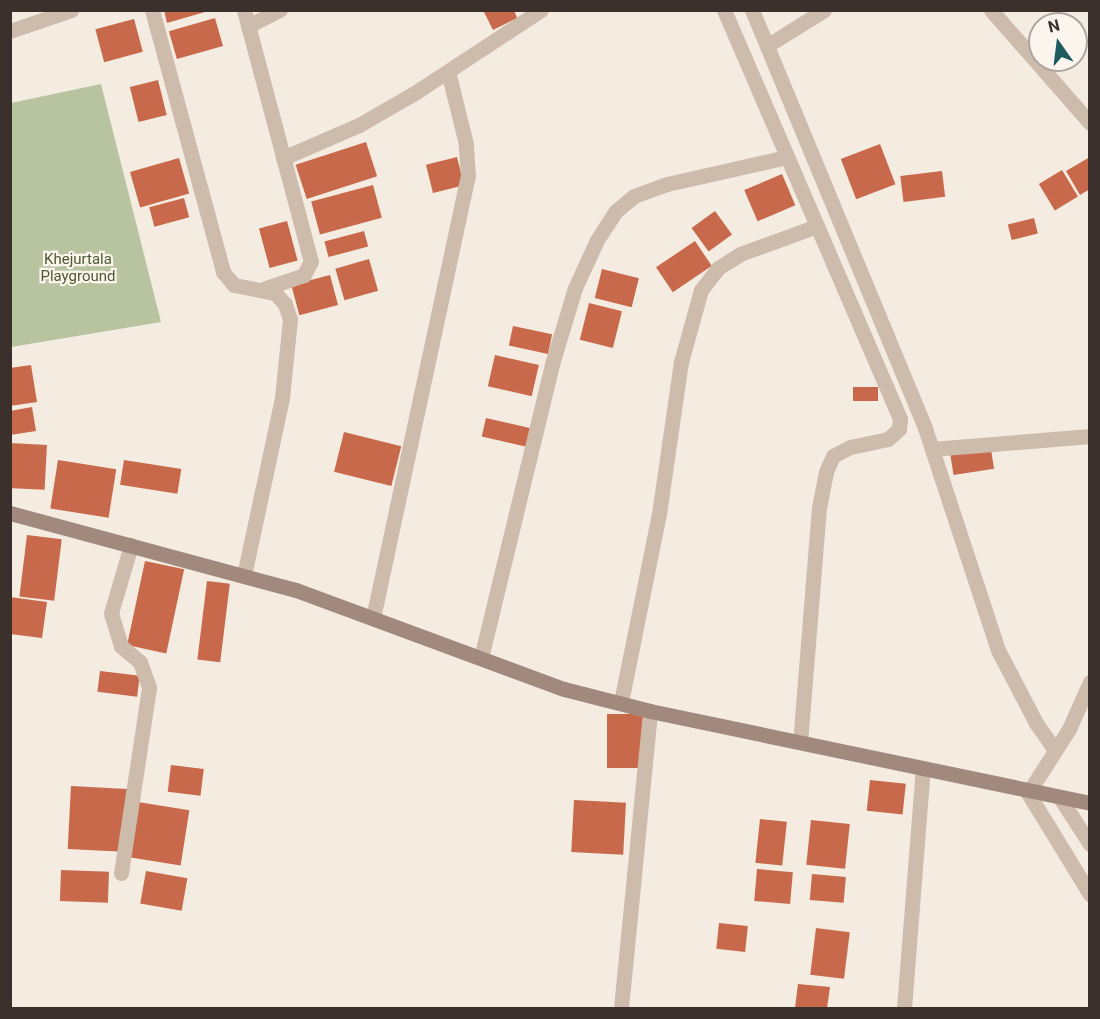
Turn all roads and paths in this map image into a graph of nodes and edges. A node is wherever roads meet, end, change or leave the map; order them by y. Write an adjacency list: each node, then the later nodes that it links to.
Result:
1 (71, 10): 11 (street)
2 (152, 10): 18 (street)
3 (244, 10): 10 (street)
4 (280, 10): 10 (street)
5 (541, 10): 13 (street)
6 (723, 10): 15 (street)
7 (752, 10): 12 (street)
8 (824, 10): 12 (street)
9 (991, 10): 14 (street)
10 (248, 26): 16 (street)
11 (10, 31)
12 (768, 45): 20 (street)
13 (448, 71): 16 (street); 24 (street)
14 (1089, 123)
15 (787, 157): 17 (street); 25 (street)
16 (283, 158): 18 (street)
17 (817, 226): 27 (street); 29 (street)
18 (263, 289): 23 (street)
19 (1089, 436): 20 (street)
20 (932, 449): 30 (street)
21 (10, 513): 22 (street)
22 (131, 545): 23 (street); 36 (street)
23 (244, 576): 24 (street)
24 (373, 618): 25 (street)
25 (481, 658): 27 (street)
26 (1089, 682): 30 (street)
27 (621, 702): 28 (street)
28 (650, 711): 29 (street); 38 (street)
29 (800, 742): 31 (street)
30 (1055, 750): 32 (street)
31 (923, 769): 32 (street); 39 (street)
32 (1028, 793): 33 (street); 37 (street)
33 (1060, 798): 34 (street); 35 (street)
34 (1089, 803)
35 (1089, 844)
36 (121, 873)
37 (1089, 894)
38 (621, 1008)
39 (904, 1008)

